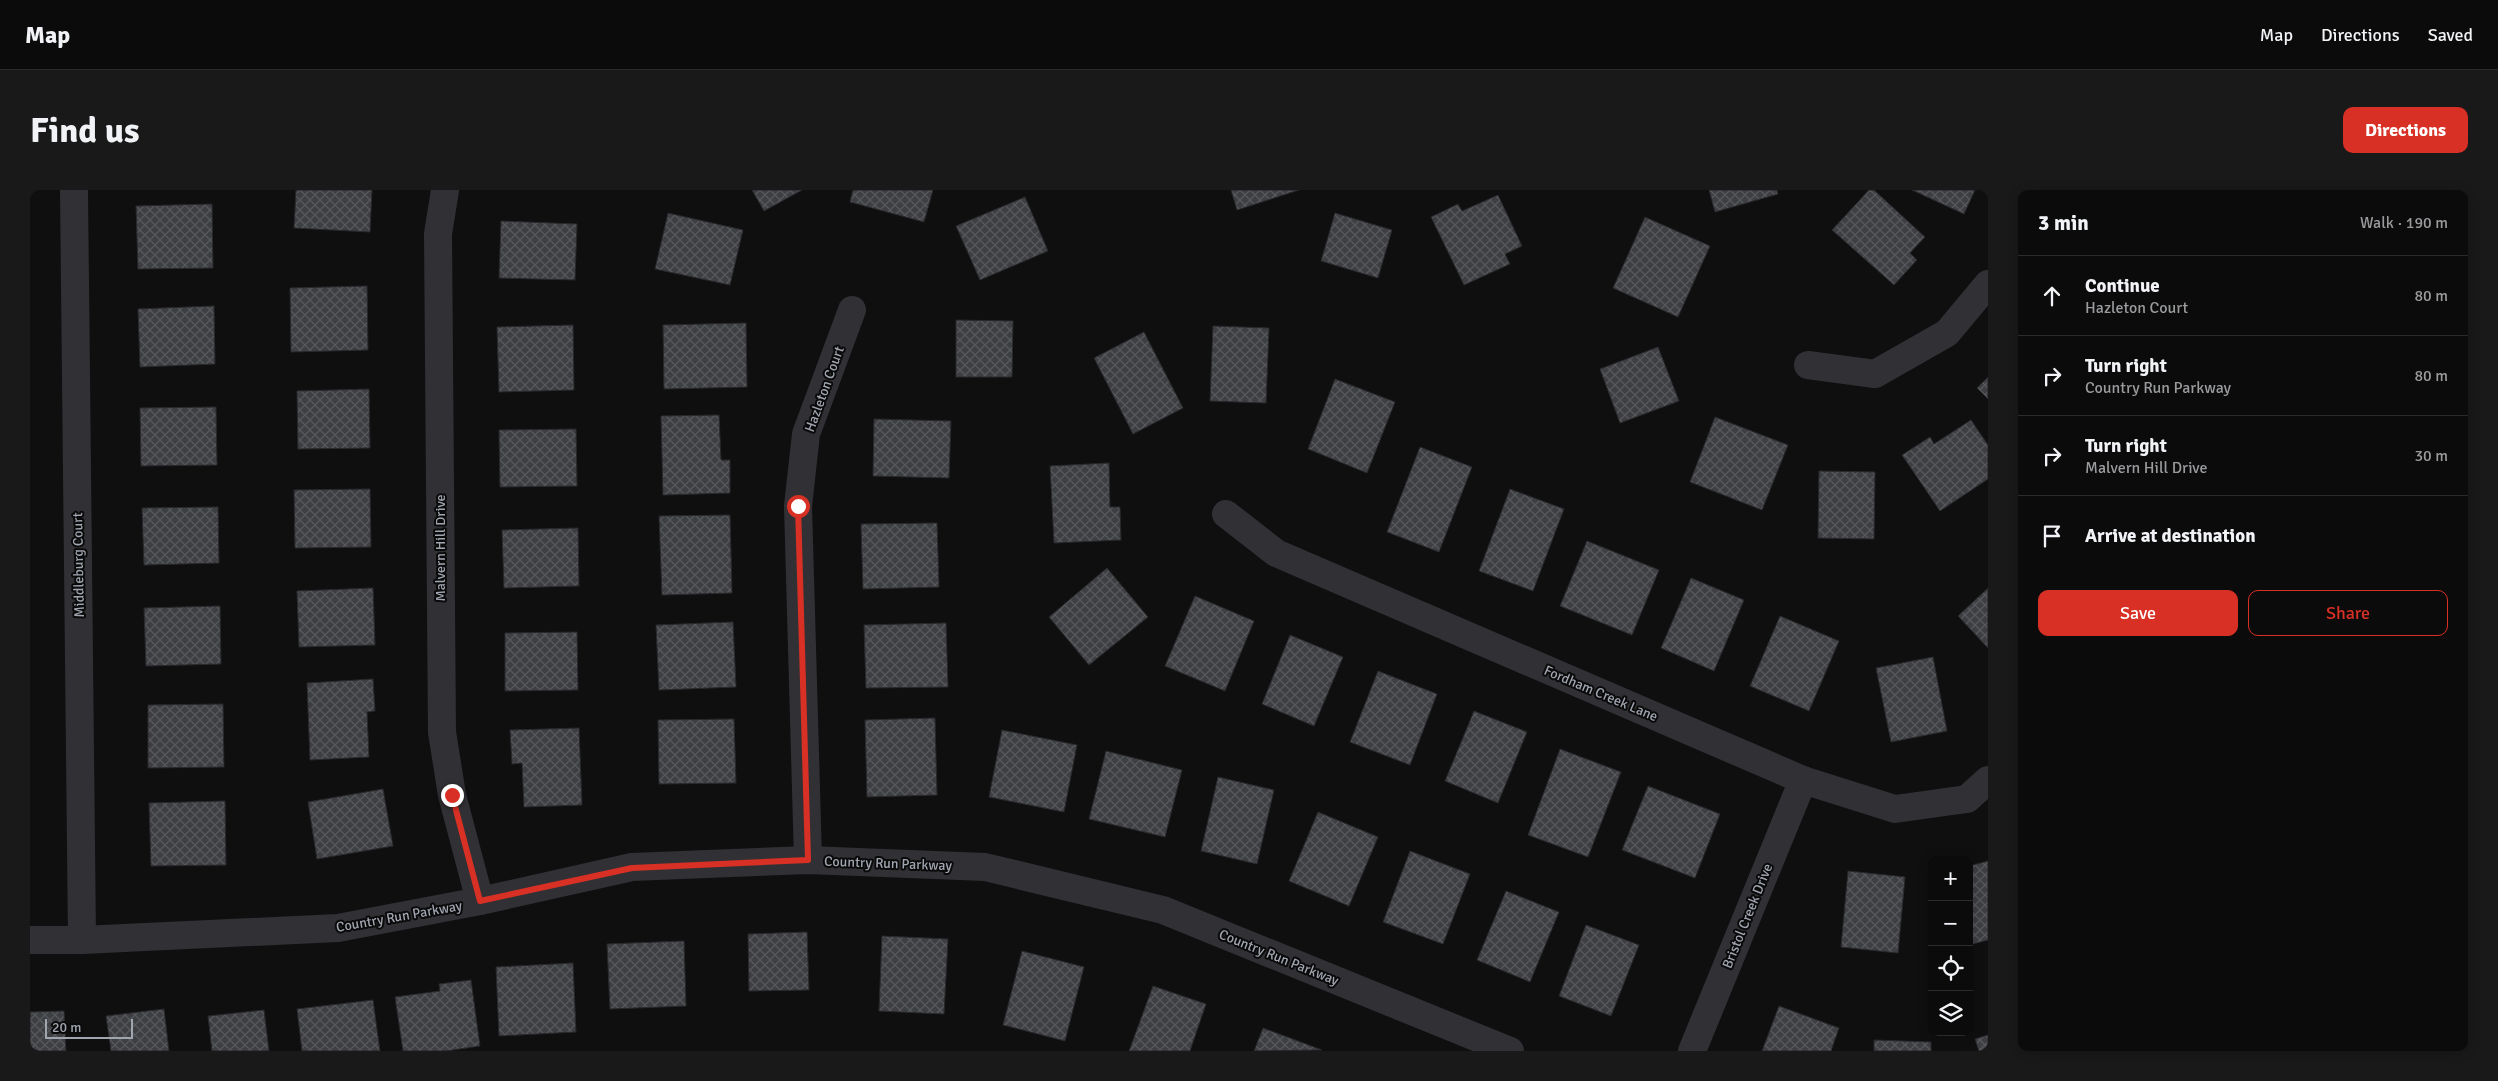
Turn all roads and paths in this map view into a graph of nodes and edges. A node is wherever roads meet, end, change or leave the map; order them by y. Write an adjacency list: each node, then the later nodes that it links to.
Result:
1 (74, 190): 12 (street, Middleburg Court)
2 (445, 190): 10 (street, Malvern Hill Drive)
3 (1988, 284): 5 (street)
4 (852, 310): 9 (street, Hazleton Court)
5 (1808, 365)
6 (1226, 514): 7 (street, Fordham Creek Lane)
7 (1803, 780): 8 (street, Fordham Creek Lane); 14 (street, Bristol Creek Drive)
8 (1988, 780)
9 (808, 860): 10 (street, Country Run Parkway); 13 (street, Country Run Parkway)
10 (480, 901): 12 (street, Country Run Parkway)
11 (30, 940): 12 (street, Country Run Parkway)
12 (82, 940)
13 (1510, 1051)
14 (1692, 1051)

